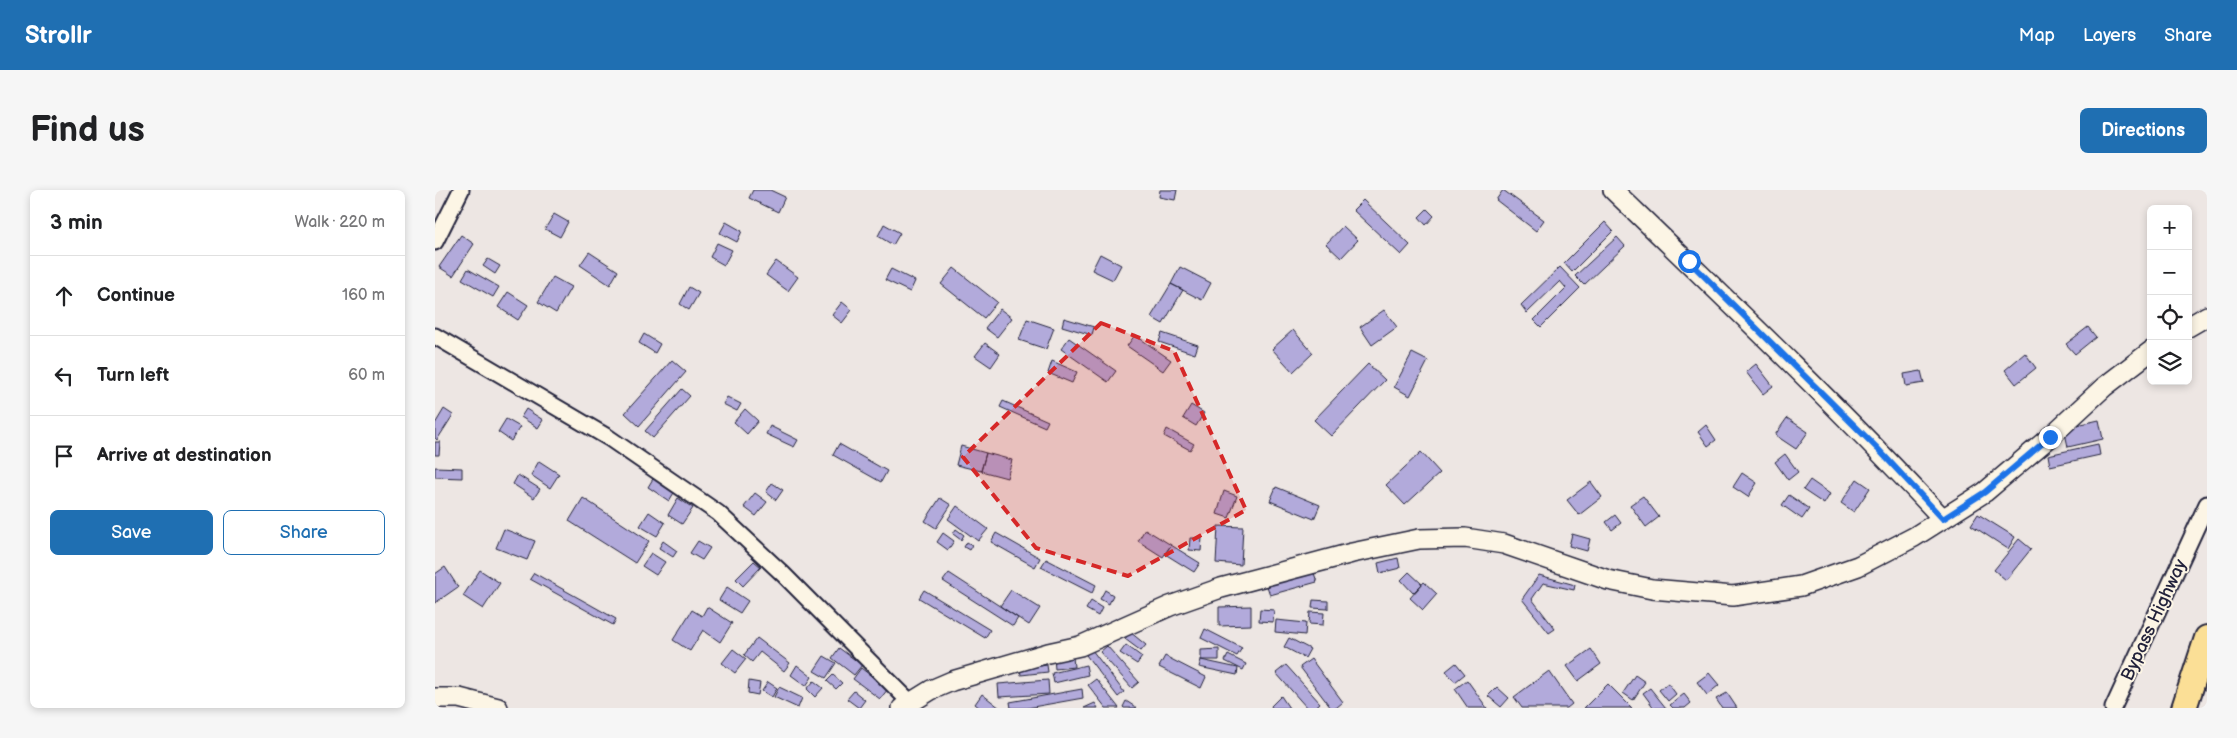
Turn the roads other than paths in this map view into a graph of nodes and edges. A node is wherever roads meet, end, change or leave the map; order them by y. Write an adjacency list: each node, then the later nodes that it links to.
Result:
1 (461, 190): 3 (street)
2 (1613, 190): 9 (street)
3 (435, 242)
4 (2207, 316): 5 (street)
5 (2192, 325)
6 (435, 336): 12 (street)
7 (2147, 354): 9 (street)
8 (2207, 504): 14 (street, Bypass Highway)
9 (1943, 519): 12 (street)
10 (2207, 638): 15 (main road)
11 (435, 698): 13 (street)
12 (906, 706)
13 (498, 708)
14 (2113, 708)
15 (2184, 708)

